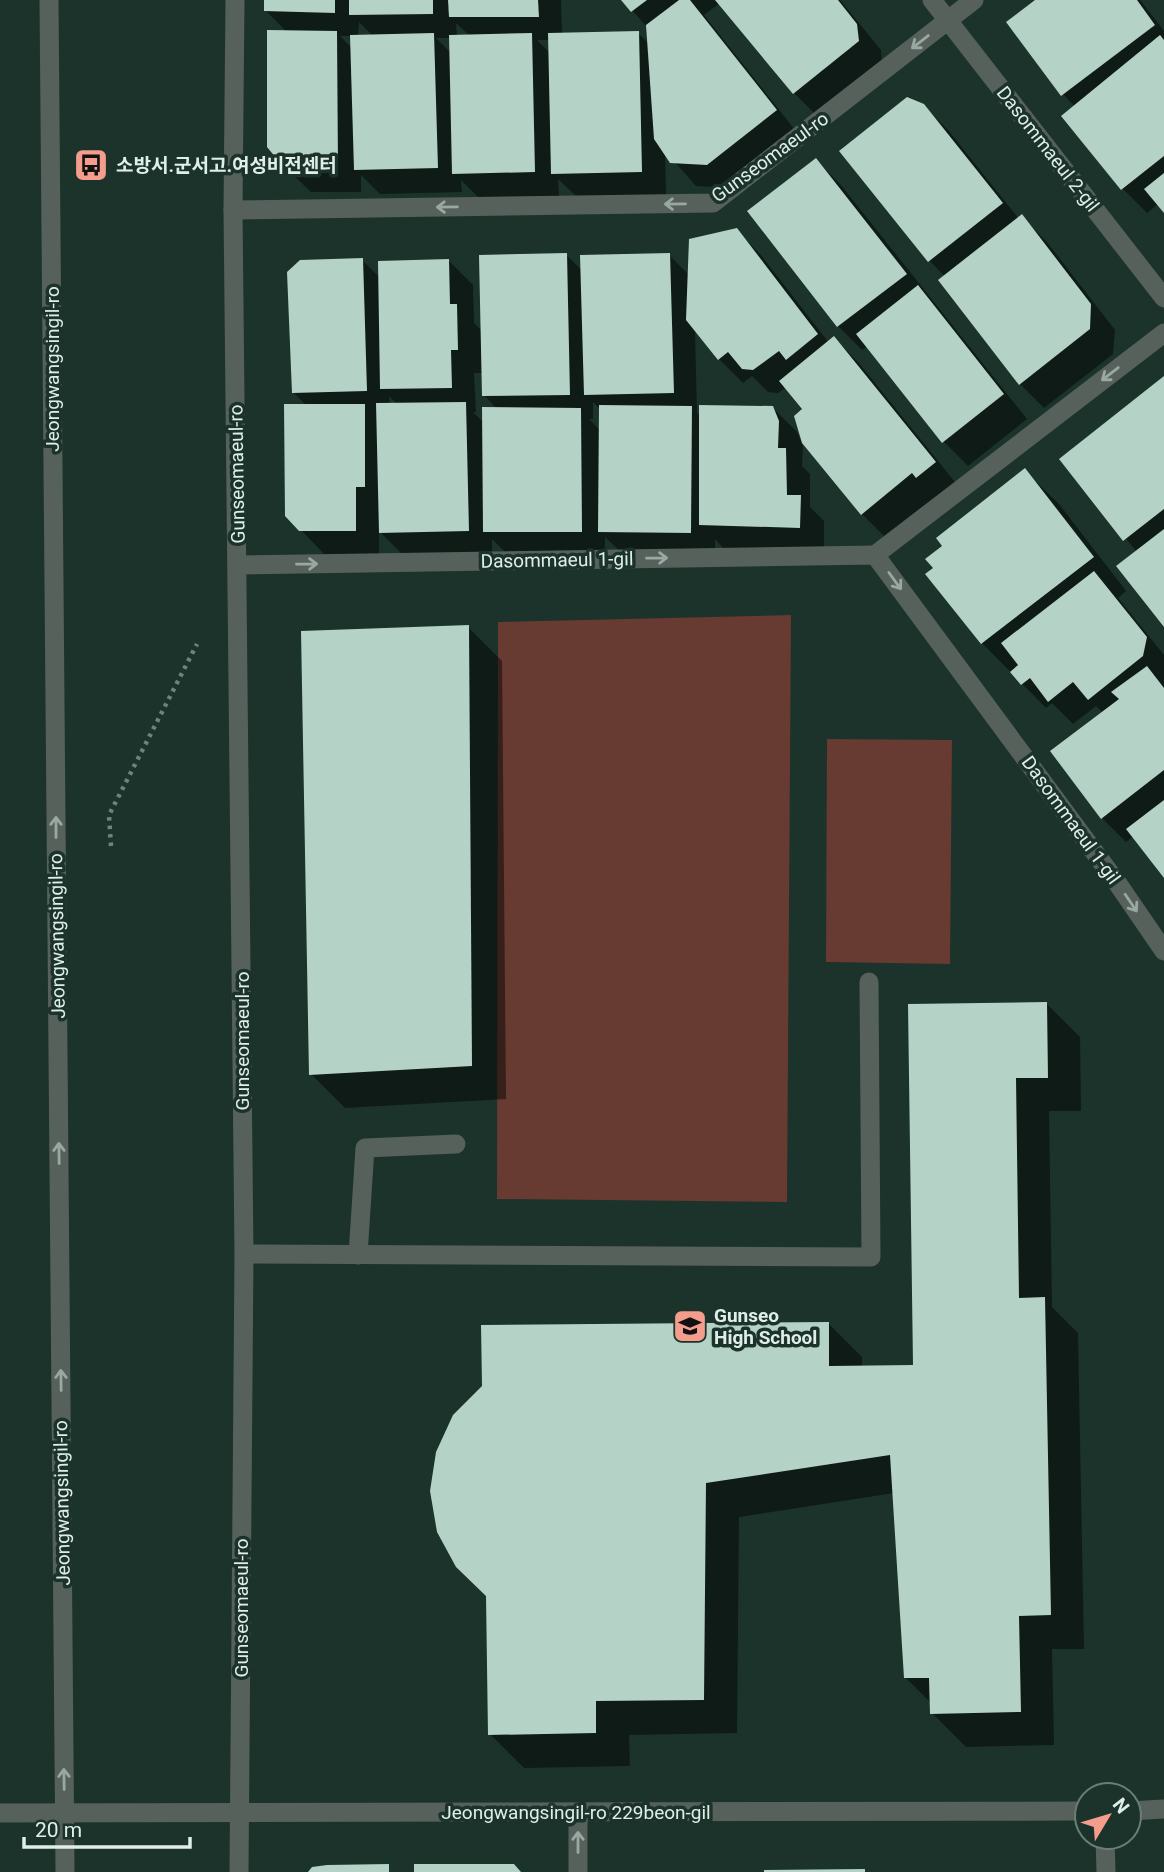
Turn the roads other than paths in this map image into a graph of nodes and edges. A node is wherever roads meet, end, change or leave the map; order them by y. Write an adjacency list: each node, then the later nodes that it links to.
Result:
1 (49, 0): 21 (street, Jeongwangsingil-ro, one-way to 1)
2 (235, 0): 6 (street, Gunseomaeul-ro)
3 (932, 0): 5 (street, Dasommaeul 2-gil)
4 (974, 0): 5 (street, Gunseomaeul-ro)
5 (948, 21): 6 (street, Gunseomaeul-ro, one-way to 6); 7 (street, Dasommaeul 2-gil)
6 (233, 210): 10 (street, Gunseomaeul-ro)
7 (1164, 298)
8 (1164, 332): 9 (street, one-way to 9)
9 (875, 555): 10 (street, Dasommaeul 1-gil, one-way to 9); 11 (street, Dasommaeul 1-gil, one-way to 11)
10 (239, 565): 14 (street, Gunseomaeul-ro)
11 (1164, 951)
12 (869, 982): 15 (street)
13 (456, 1143): 15 (street)
14 (244, 1254): 15 (street); 22 (street, Gunseomaeul-ro)
15 (358, 1255)
16 (1164, 1809): 17 (street)
17 (1143, 1810)
18 (1073, 1811): 19 (street, Jeongwangsingil-ro 229beon-gil)
19 (578, 1812): 22 (street, Jeongwangsingil-ro 229beon-gil); 26 (street, one-way to 19)
20 (0, 1813): 21 (street, Jeongwangsingil-ro 229beon-gil)
21 (65, 1813): 22 (street, Jeongwangsingil-ro 229beon-gil); 24 (street, Jeongwangsingil-ro)
22 (239, 1814): 25 (street, Gunseomaeul-ro)
23 (1105, 1851): 27 (street)
24 (65, 1872)
25 (239, 1872)
26 (578, 1872)
27 (1106, 1872)

